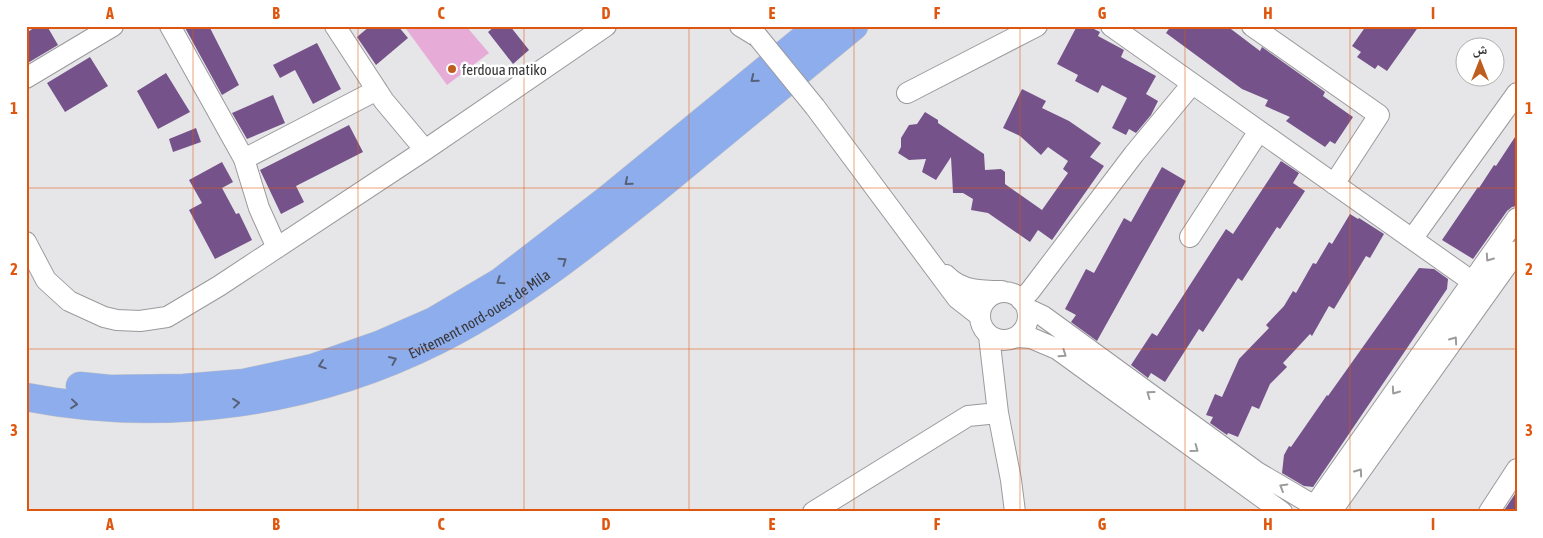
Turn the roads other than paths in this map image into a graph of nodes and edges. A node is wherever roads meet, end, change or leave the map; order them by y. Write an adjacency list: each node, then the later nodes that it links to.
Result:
1 (170, 26): 18 (street)
2 (335, 26): 13 (street)
3 (606, 26): 17 (street)
4 (740, 26): 26 (street, bridge)
5 (819, 26): 32 (highway, one-way to 32)
6 (854, 26): 33 (highway, Evitement nord-ouest de Mila, one-way to 6)
7 (1038, 26): 14 (street)
8 (1111, 26): 12 (street)
9 (1252, 26): 19 (street)
10 (103, 29): 11 (street)
11 (26, 78)
12 (1192, 84): 16 (street); 28 (street)
13 (376, 90): 17 (street); 18 (street)
14 (907, 93)
15 (1517, 93): 22 (street)
16 (1259, 131): 19 (street); 21 (street)
17 (425, 150): 24 (street)
18 (244, 159): 24 (street)
19 (1334, 184): 22 (street)
20 (1517, 218): 27 (street, one-way to 27)
21 (1190, 237)
22 (1412, 239): 27 (street)
23 (26, 242): 24 (street)
24 (277, 248)
25 (1517, 251): 27 (street)
26 (928, 257): 28 (street); 29 (street)
27 (1480, 287): 36 (street)
28 (1018, 300): 29 (street); 31 (street); 36 (street, one-way to 28)
29 (980, 316): 30 (street)
30 (989, 336): 31 (street); 34 (street)
31 (1018, 337): 39 (street, one-way to 39)
32 (26, 378)
33 (26, 397)
34 (998, 413): 37 (street); 38 (street)
35 (1517, 469): 40 (street)
36 (1320, 510)
37 (813, 512)
38 (1015, 512)
39 (1282, 512)
40 (1488, 512)

